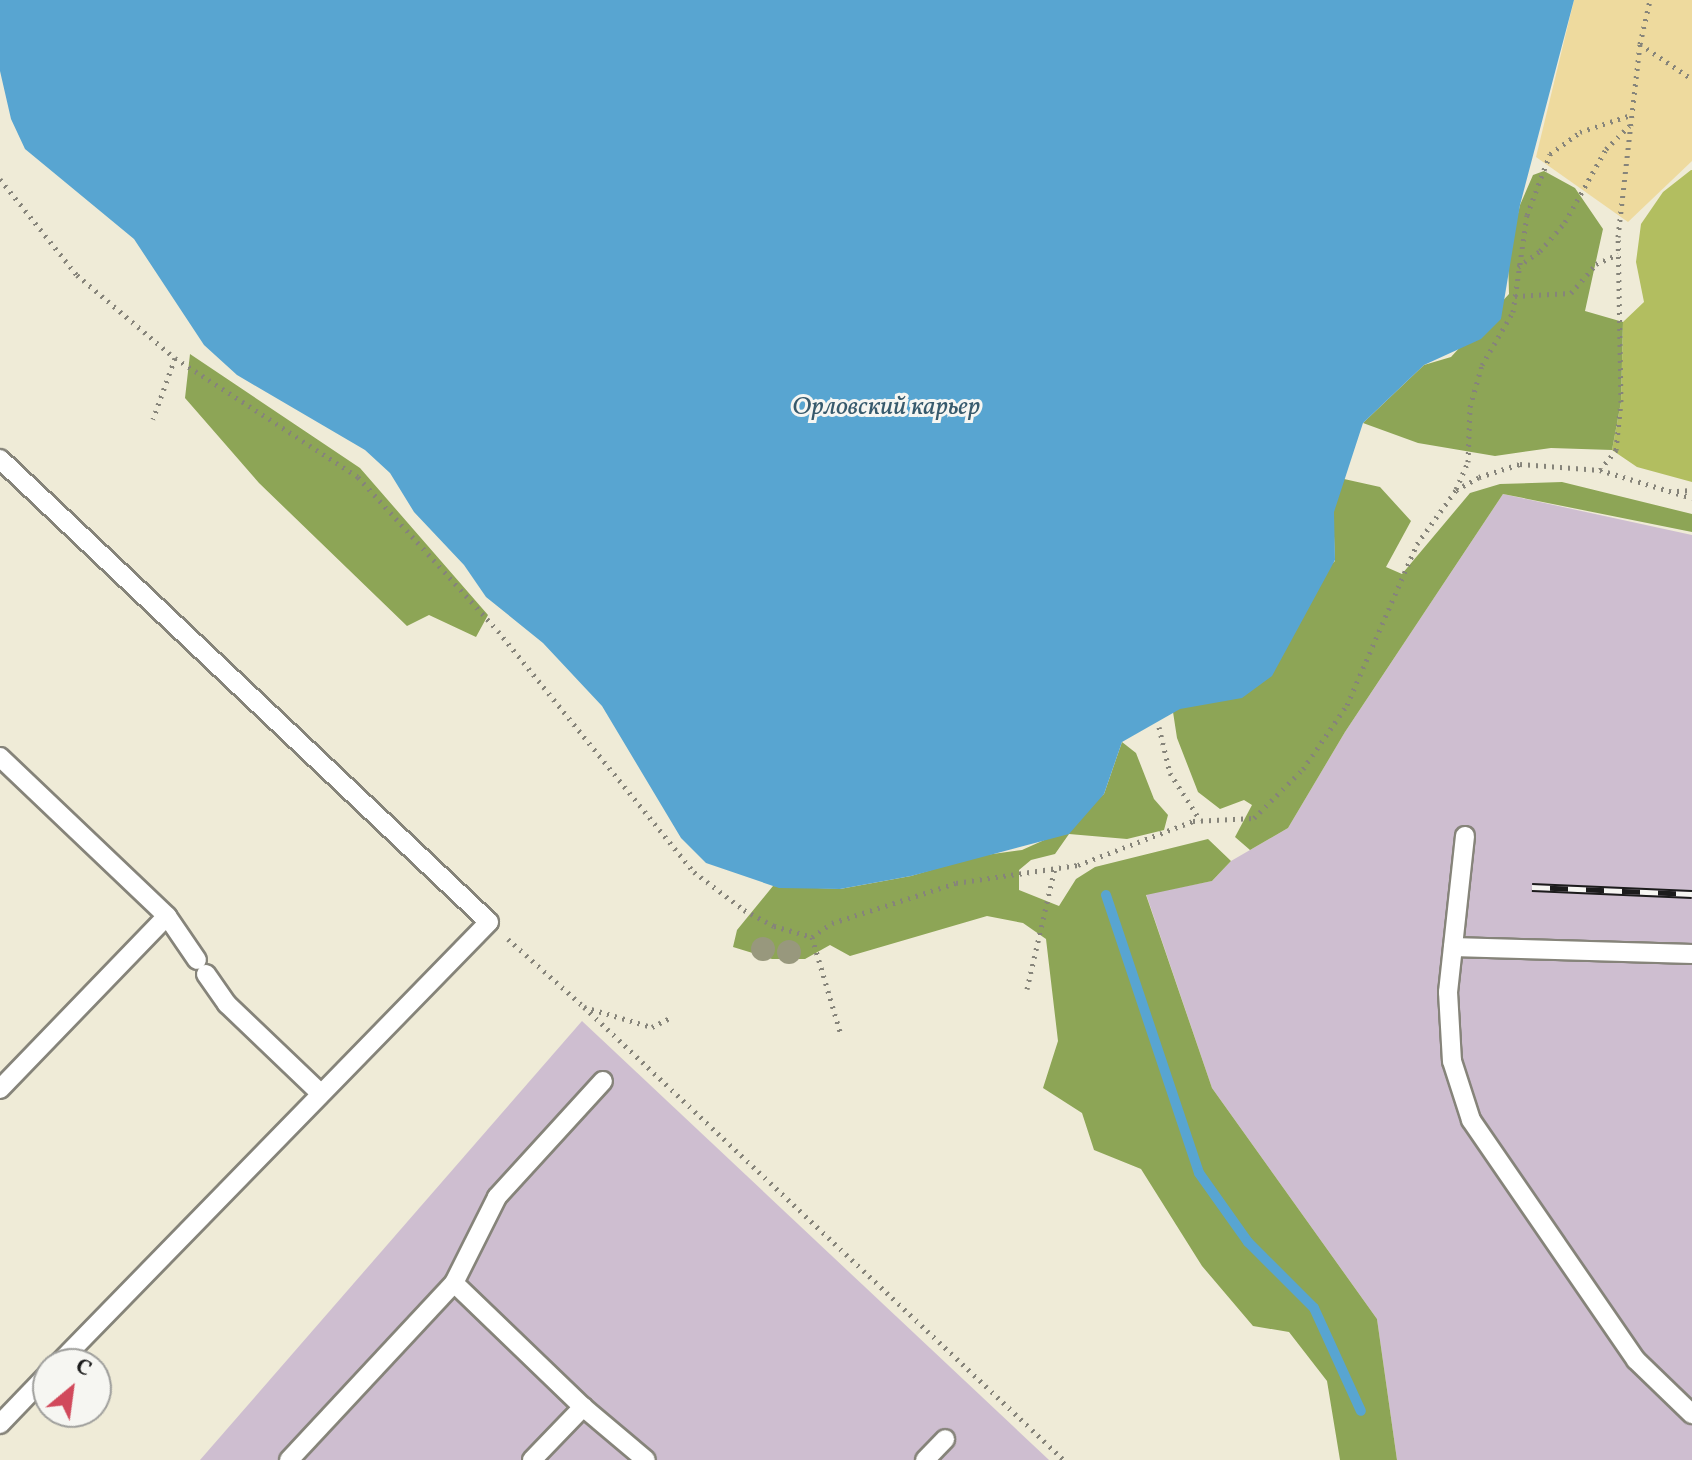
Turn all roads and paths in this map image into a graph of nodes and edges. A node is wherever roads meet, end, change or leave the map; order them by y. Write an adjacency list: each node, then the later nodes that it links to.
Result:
1 (1650, 0): 2 (path)
2 (1640, 44): 3 (path); 4 (path)
3 (1692, 79)
4 (1631, 115): 5 (path); 8 (path)
5 (1631, 124): 7 (path); 8 (path)
6 (0, 179): 10 (path)
7 (1618, 254): 9 (path); 13 (path)
8 (1518, 267): 9 (path)
9 (1515, 296): 14 (path)
10 (175, 358): 11 (path); 25 (path)
11 (153, 419)
12 (0, 459): 24 (lane)
13 (1600, 470): 14 (path); 16 (path)
14 (1456, 490): 20 (path)
15 (1692, 490): 16 (path)
16 (1674, 491): 17 (path)
17 (1692, 498)
18 (1159, 727): 20 (path)
19 (0, 757): 23 (lane)
20 (1201, 821): 22 (path)
21 (1465, 836): 26 (lane)
22 (1055, 868): 25 (path); 28 (path)
23 (167, 916): 33 (lane); 34 (lane)
24 (489, 922): 29 (path); 34 (lane)
25 (812, 937): 31 (path)
26 (1453, 947): 27 (lane); 39 (lane)
27 (1692, 954)
28 (1027, 989)
29 (584, 1007): 30 (path); 46 (path)
30 (670, 1018)
31 (841, 1035)
32 (603, 1081): 35 (lane)
33 (0, 1089)
34 (320, 1093): 36 (lane)
35 (454, 1283): 38 (lane); 42 (lane)
36 (73, 1348)
37 (32, 1391): 40 (lane)
38 (583, 1407): 43 (lane); 44 (lane)
39 (1692, 1414)
40 (0, 1424)
41 (945, 1439): 45 (lane)
42 (289, 1460)
43 (532, 1460)
44 (646, 1460)
45 (925, 1460)
46 (1064, 1460)

